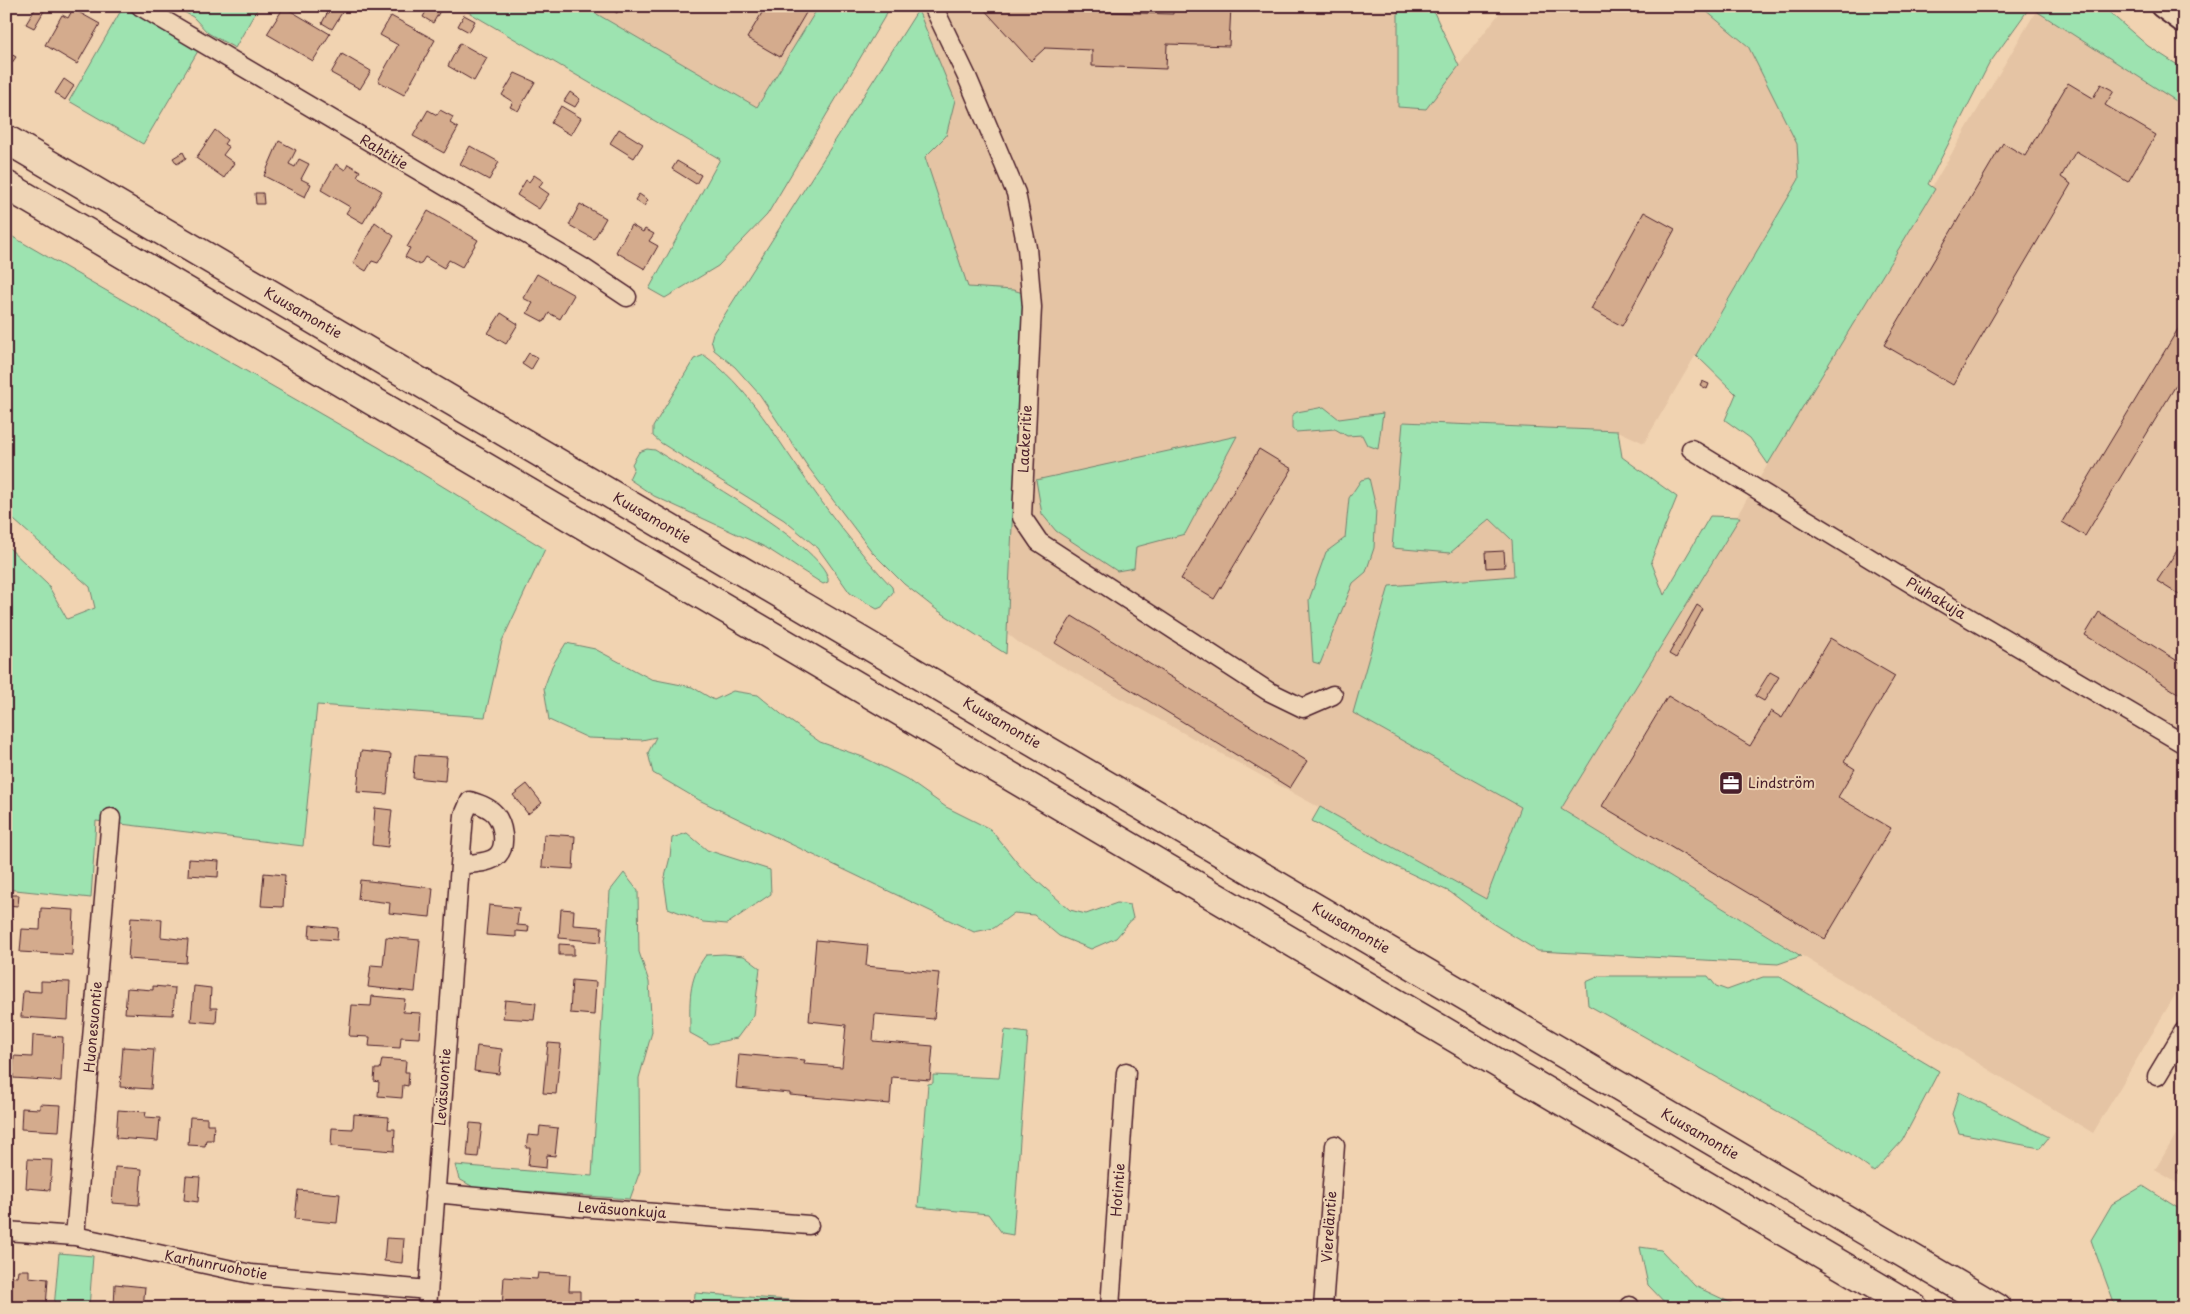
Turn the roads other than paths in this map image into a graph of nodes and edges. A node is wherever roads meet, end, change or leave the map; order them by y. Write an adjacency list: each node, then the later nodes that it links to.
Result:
1 (140, 6): 7 (street, Rahtitie)
2 (933, 6): 9 (street, Laakeritie)
3 (2162, 6): 4 (street)
4 (2184, 22)
5 (6, 139): 25 (highway, Kuusamontie)
6 (6, 185): 24 (highway)
7 (627, 297)
8 (1691, 448): 10 (street, Piuhakuja)
9 (1332, 695)
10 (2184, 744)
11 (111, 818): 20 (street, Huonesuontie)
12 (460, 865): 17 (street, Leväsuontie)
13 (2184, 1031): 15 (street)
14 (1126, 1072): 22 (street, Hotintie)
15 (2157, 1076)
16 (1334, 1145): 23 (street, Viereläntie)
17 (435, 1193): 18 (street, Leväsuonkuja); 21 (street, Leväsuontie)
18 (809, 1224)
19 (6, 1231): 20 (street, Karhunruohotie)
20 (75, 1236): 21 (street, Karhunruohotie)
21 (427, 1299)
22 (1110, 1308)
23 (1323, 1308)
24 (1914, 1308)
25 (1997, 1308)

